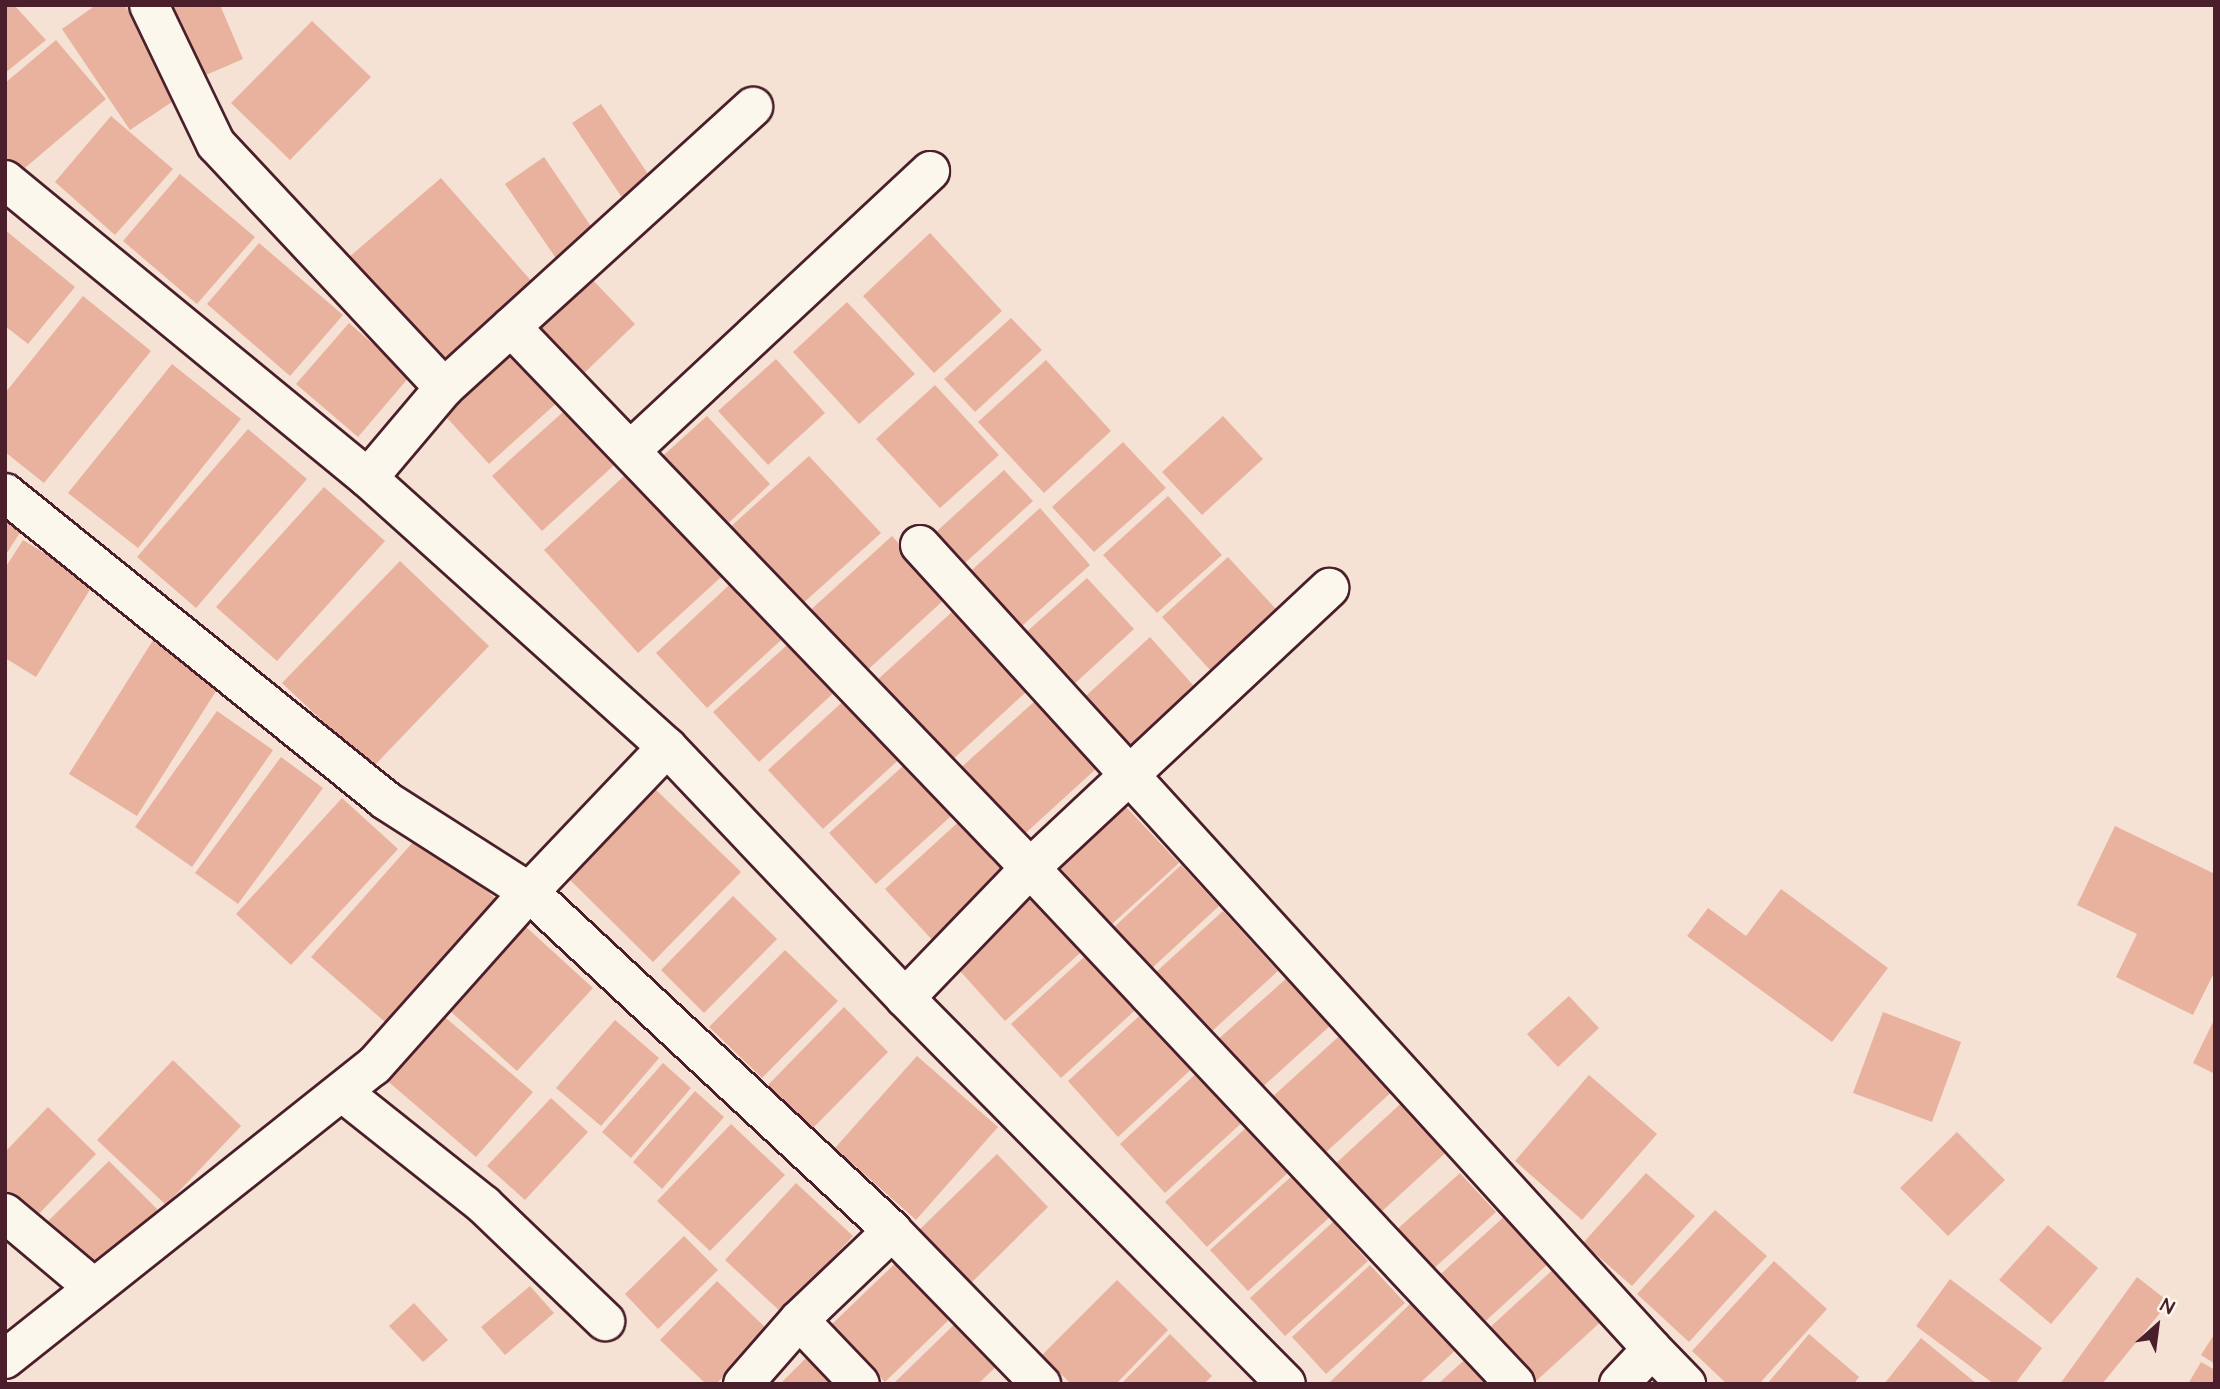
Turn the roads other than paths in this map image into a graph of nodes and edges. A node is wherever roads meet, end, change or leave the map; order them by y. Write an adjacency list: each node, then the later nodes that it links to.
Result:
1 (149, 5): 6 (street)
2 (753, 107): 5 (street)
3 (930, 171): 7 (street)
4 (5, 180): 8 (street)
5 (511, 327): 6 (street); 7 (street)
6 (444, 388): 8 (street)
7 (631, 450): 14 (street)
8 (368, 478): 12 (street)
9 (5, 493): 15 (street)
10 (920, 545): 13 (street)
11 (1329, 588): 13 (street)
12 (667, 747): 15 (street); 16 (street)
13 (1129, 775): 14 (street); 23 (street)
14 (1030, 868): 16 (street); 29 (street)
15 (529, 892): 17 (street); 19 (street)
16 (905, 998): 28 (street)
17 (342, 1091): 20 (street); 22 (street)
18 (5, 1213): 20 (street)
19 (892, 1231): 21 (street); 27 (street)
20 (93, 1287): 24 (street)
21 (799, 1320): 25 (street); 26 (street)
22 (605, 1321)
23 (1652, 1349): 30 (street); 31 (street)
24 (5, 1359)
25 (743, 1384)
26 (860, 1384)
27 (1041, 1384)
28 (1286, 1384)
29 (1515, 1384)
30 (1619, 1384)
31 (1686, 1384)

